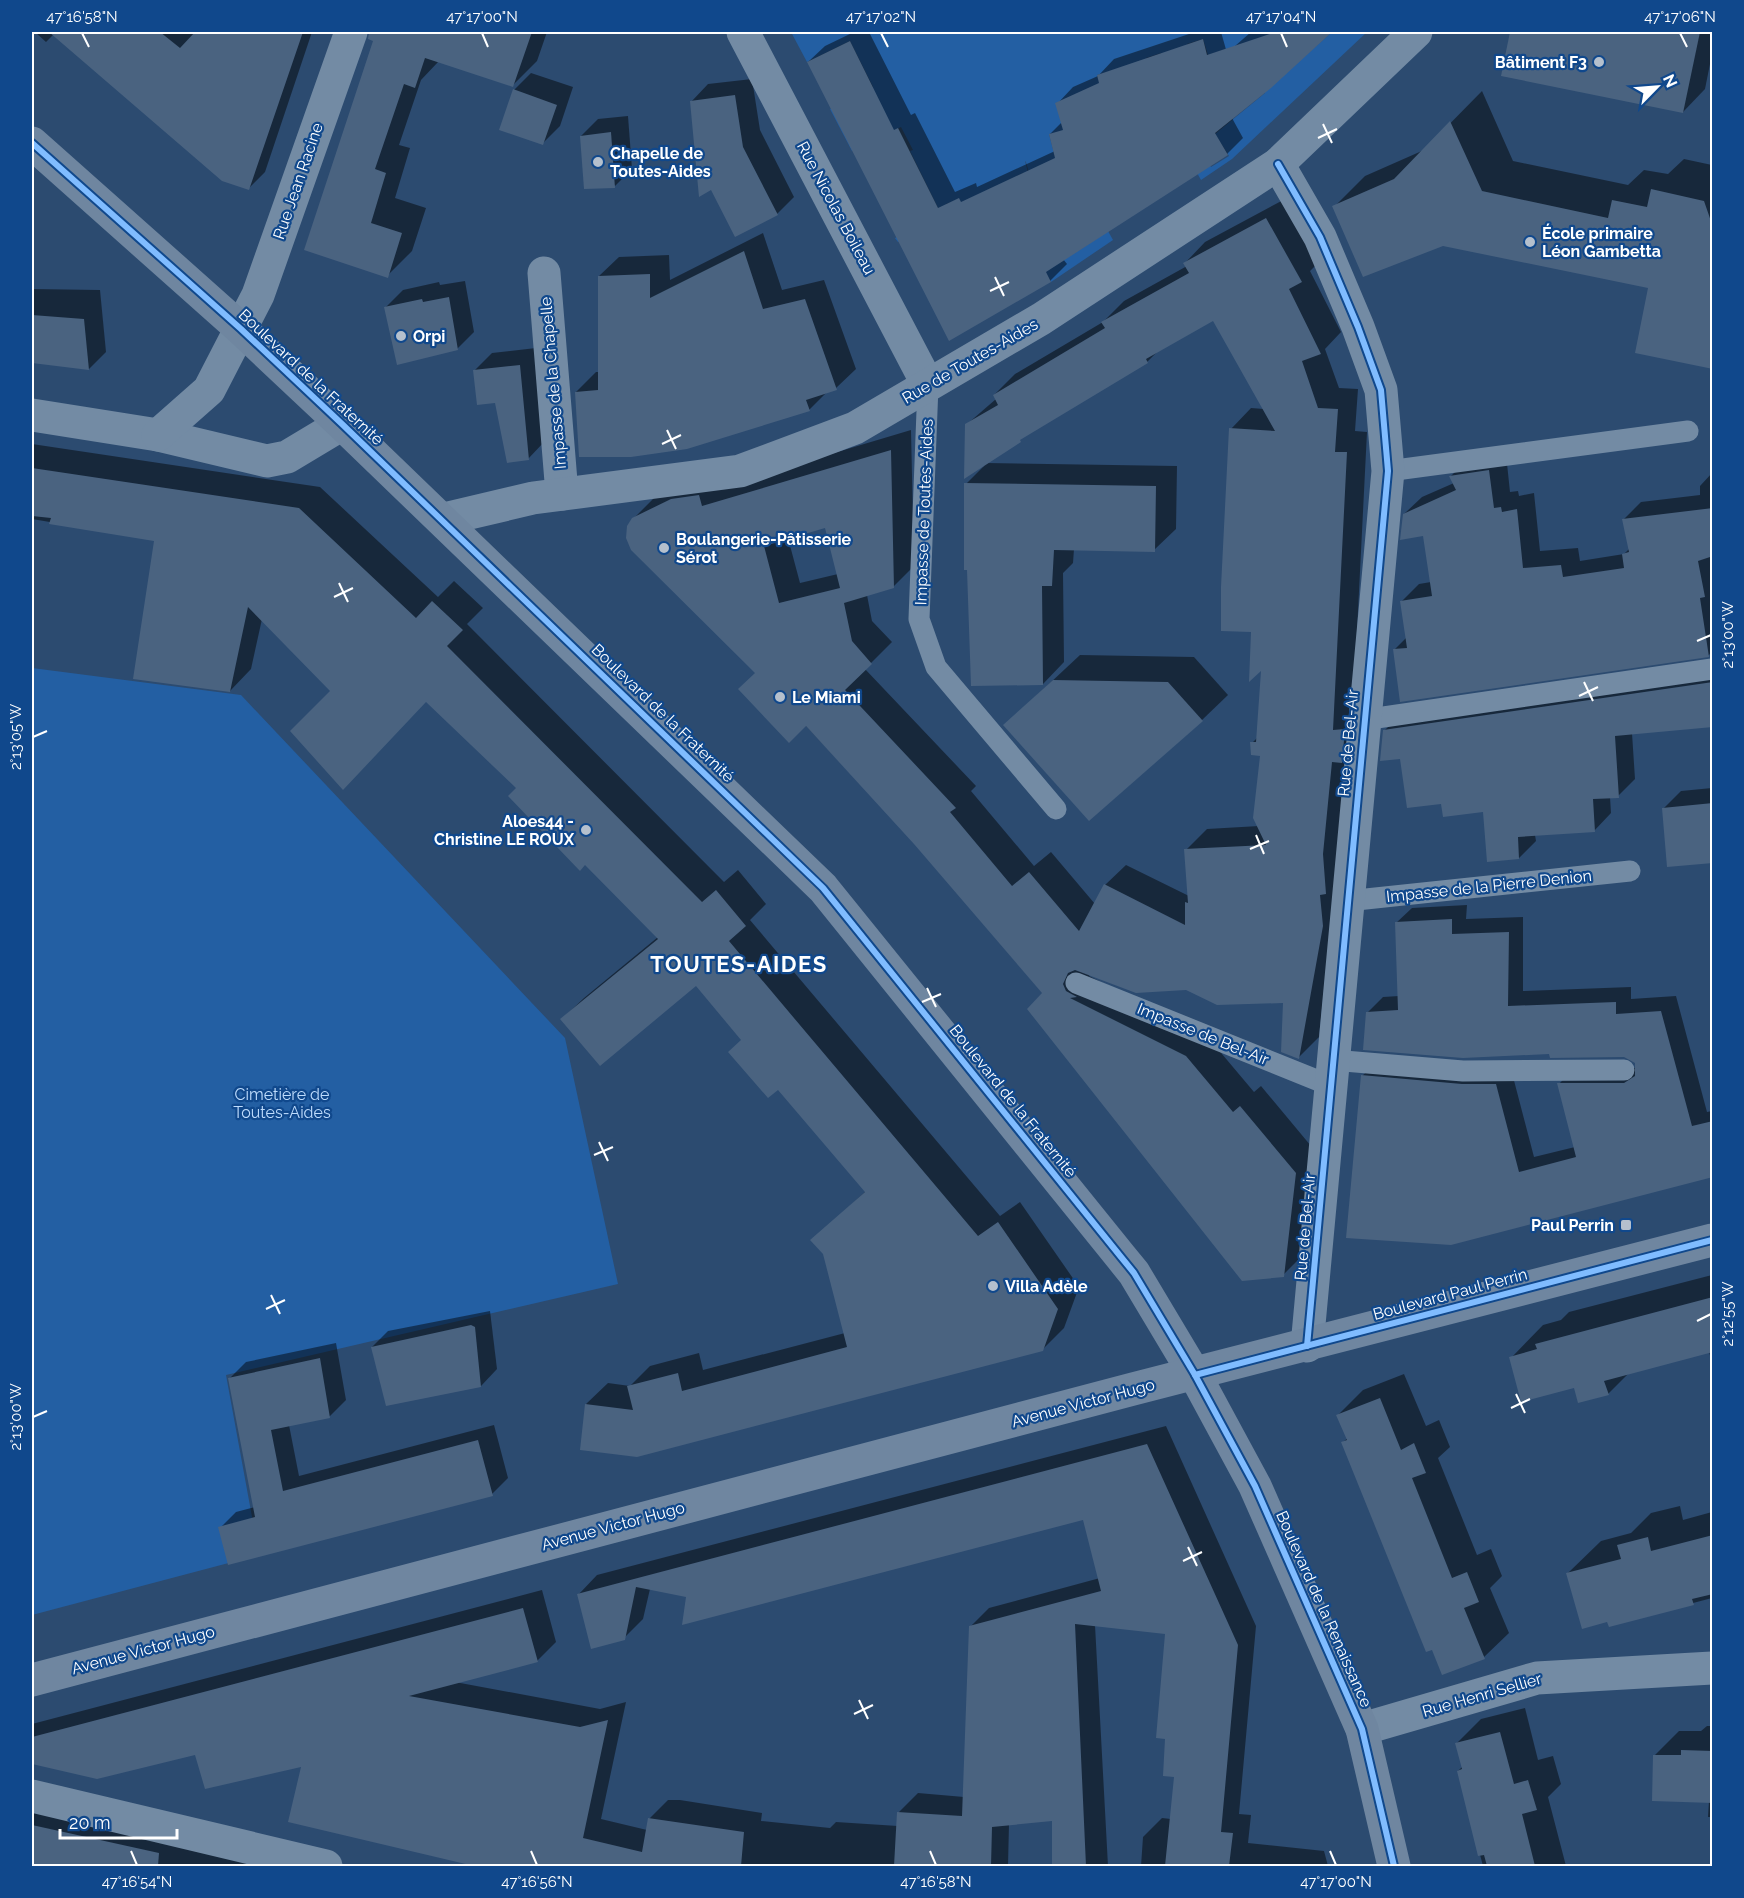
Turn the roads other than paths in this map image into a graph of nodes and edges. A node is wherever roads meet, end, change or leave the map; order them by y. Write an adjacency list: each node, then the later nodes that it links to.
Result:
1 (351, 32): 7 (street, Rue Jean Racine)
2 (743, 32): 8 (street, Rue Nicolas Boileau)
3 (1416, 32): 5 (street, Rue de Toutes-Aides)
4 (32, 143): 7 (main road, Boulevard de la Fraternité)
5 (1278, 164): 8 (street, Rue de Toutes-Aides); 13 (street, Rue de Bel-Air)
6 (544, 273): 14 (street, Impasse de la Chapelle)
7 (241, 329): 10 (main road, Boulevard de la Fraternité); 12 (street)
8 (928, 385): 14 (street, Rue de Toutes-Aides); 18 (lane, Impasse de Toutes-Aides)
9 (32, 415): 12 (street)
10 (342, 424): 12 (street); 15 (main road, Boulevard de la Fraternité)
11 (1688, 431): 13 (lane)
12 (158, 435)
13 (1388, 471): 17 (street, Rue de Bel-Air)
14 (562, 494): 15 (street, Rue de Toutes-Aides)
15 (444, 519): 26 (main road, Boulevard de la Fraternité)
16 (1713, 669): 17 (lane)
17 (1363, 720): 20 (street, Rue de Bel-Air)
18 (1056, 809)
19 (1630, 871): 20 (lane, Impasse de la Pierre Denion)
20 (1347, 901): 23 (street, Rue de Bel-Air)
21 (1076, 983): 23 (lane, Impasse de Bel-Air)
22 (1624, 1070): 23 (lane, Impasse de Bel-Air)
23 (1330, 1072): 25 (street, Rue de Bel-Air)
24 (1713, 1240): 25 (main road, Boulevard Paul Perrin)
25 (1306, 1346): 26 (main road, Boulevard Paul Perrin)
26 (1195, 1375): 28 (main road, Avenue Victor Hugo); 29 (main road, Boulevard de la Renaissance)
27 (1713, 1668): 29 (street, Rue Henri Sellier)
28 (32, 1680)
29 (1362, 1729): 32 (main road, Boulevard de la Renaissance)
30 (32, 1796): 31 (street)
31 (326, 1866)
32 (1394, 1866)

